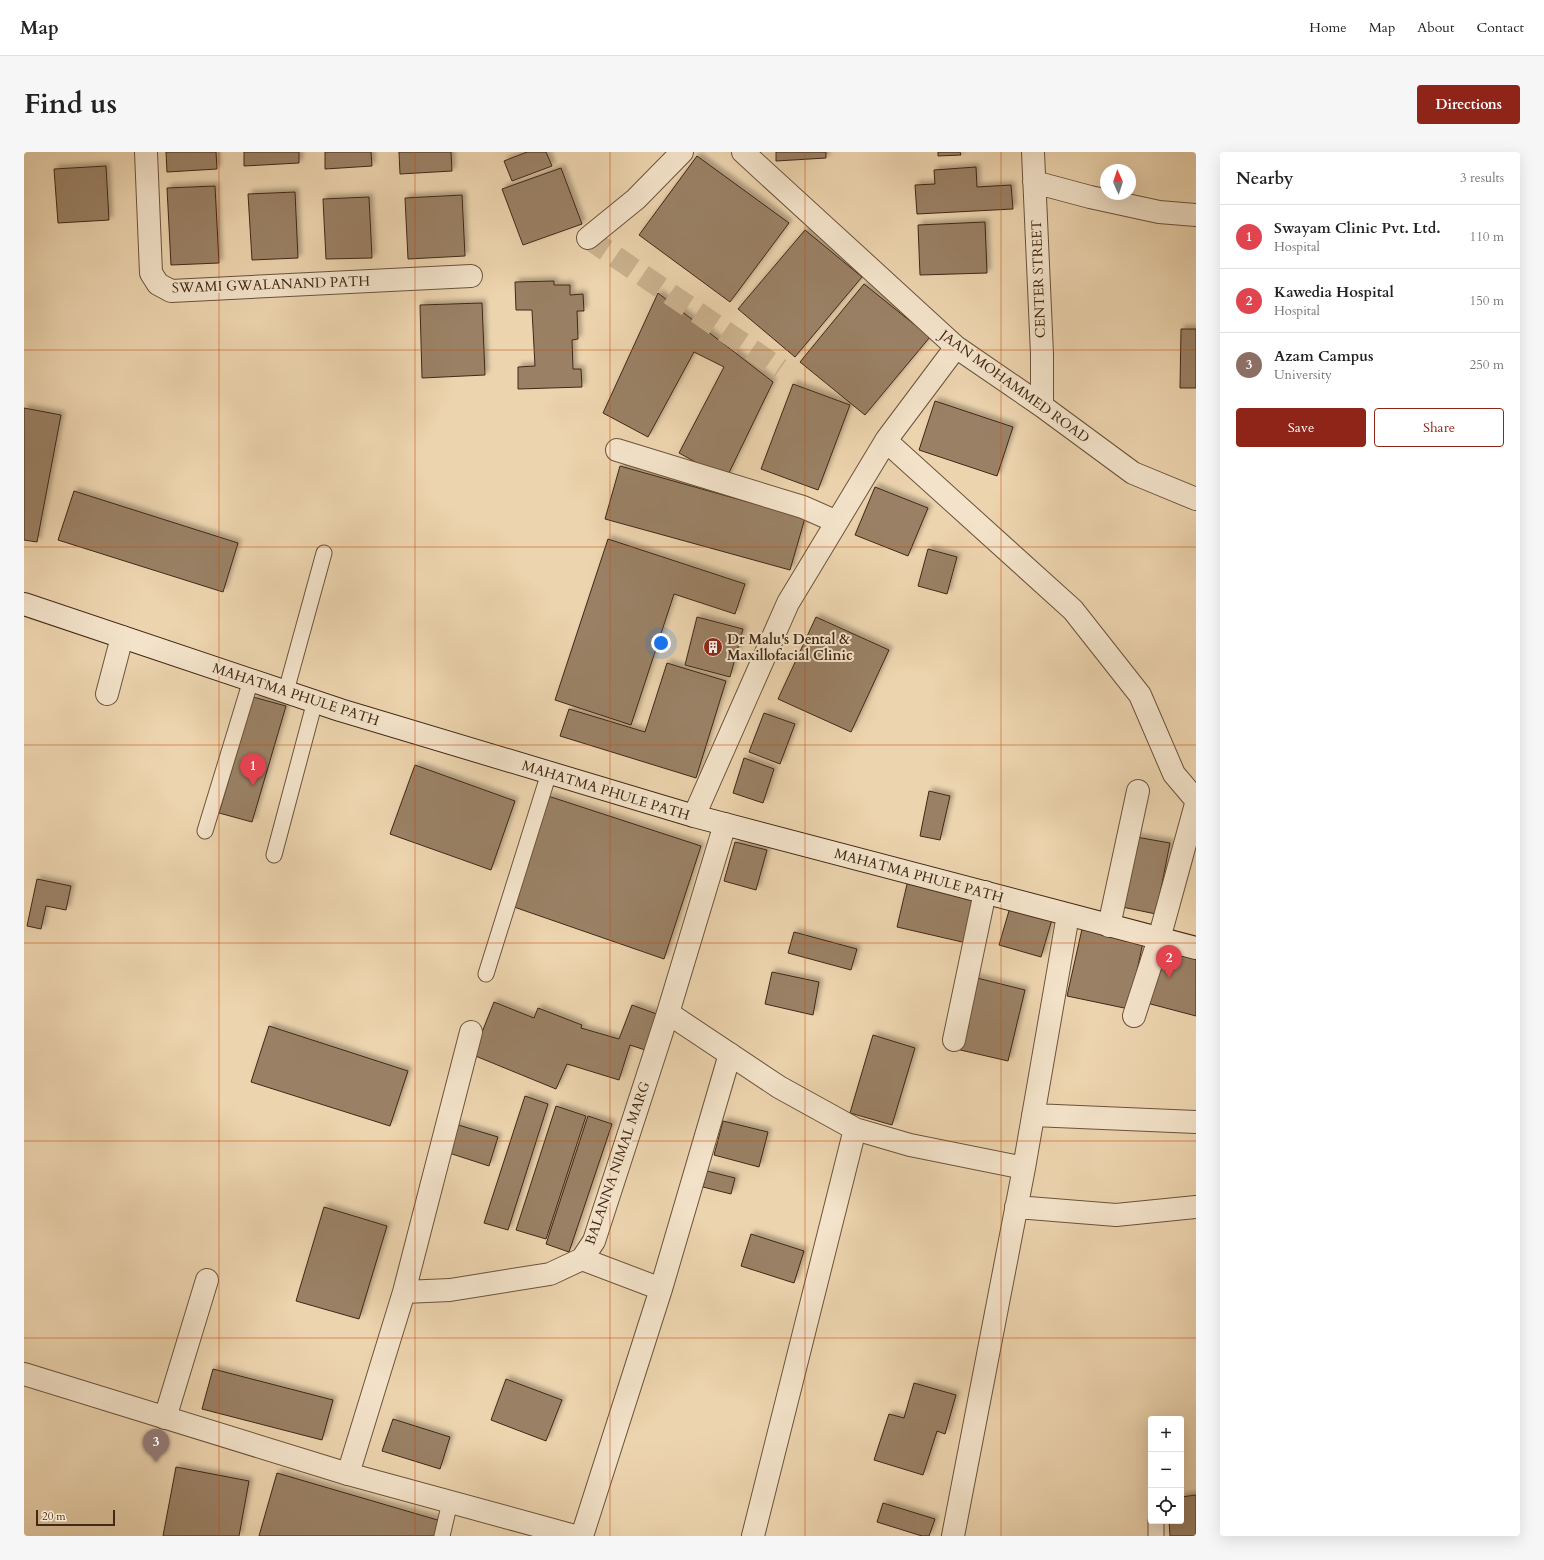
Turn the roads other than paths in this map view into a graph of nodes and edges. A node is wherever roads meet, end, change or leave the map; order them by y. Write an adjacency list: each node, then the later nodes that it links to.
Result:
1 (146, 152): 8 (street, SWAMI GWALANAND PATH)
2 (682, 152): 7 (street)
3 (743, 152): 9 (street, JAAN MOHAMMED ROAD)
4 (1033, 152): 5 (street, CENTER STREET)
5 (1034, 182): 6 (street); 10 (street, CENTER STREET)
6 (1196, 215)
7 (593, 234)
8 (471, 276)
9 (956, 346): 10 (street, JAAN MOHAMMED ROAD); 11 (street)
10 (1042, 406): 13 (street, JAAN MOHAMMED ROAD)
11 (886, 440): 14 (street); 24 (street)
12 (617, 450): 14 (street)
13 (1196, 499)
14 (837, 522): 26 (street)
15 (324, 553): 19 (lane)
16 (24, 604): 17 (street, MAHATMA PHULE PATH)
17 (122, 637): 18 (street, MAHATMA PHULE PATH); 20 (street)
18 (251, 680): 19 (street, MAHATMA PHULE PATH); 28 (lane)
19 (286, 692): 21 (street, MAHATMA PHULE PATH)
20 (107, 694)
21 (315, 701): 22 (street, MAHATMA PHULE PATH); 29 (lane)
22 (549, 772): 26 (street, MAHATMA PHULE PATH); 35 (lane)
23 (1138, 791): 32 (street)
24 (1196, 800)
25 (1196, 804): 33 (street)
26 (694, 816): 27 (street, MAHATMA PHULE PATH)
27 (725, 824): 30 (street, MAHATMA PHULE PATH); 36 (street, BALANNA NIMAL MARG)
28 (205, 831)
29 (274, 855)
30 (985, 892): 31 (street, MAHATMA PHULE PATH); 39 (street)
31 (1068, 915): 32 (street, MAHATMA PHULE PATH); 41 (street)
32 (1109, 926): 33 (street, MAHATMA PHULE PATH)
33 (1159, 939): 34 (street, MAHATMA PHULE PATH); 37 (street)
34 (1196, 948)
35 (486, 974)
36 (668, 1013): 40 (street); 47 (street, BALANNA NIMAL MARG)
37 (1134, 1016)
38 (471, 1032): 50 (street)
39 (954, 1040)
40 (730, 1054): 43 (street); 49 (street)
41 (1033, 1115): 42 (street); 44 (street)
42 (1196, 1122)
43 (855, 1129): 44 (street); 59 (street)
44 (1024, 1168): 46 (street)
45 (1196, 1206): 46 (street)
46 (1016, 1207): 60 (street)
47 (582, 1260): 49 (street); 50 (street, BALANNA NIMAL MARG)
48 (207, 1280): 52 (street)
49 (661, 1289): 58 (street)
50 (404, 1292): 53 (street)
51 (24, 1374): 52 (street)
52 (165, 1418): 53 (street)
53 (348, 1474): 54 (street)
54 (450, 1502): 56 (lane); 57 (street)
55 (1156, 1524): 61 (lane)
56 (442, 1536)
57 (575, 1536)
58 (582, 1536)
59 (753, 1536)
60 (953, 1536)
61 (1156, 1536)

